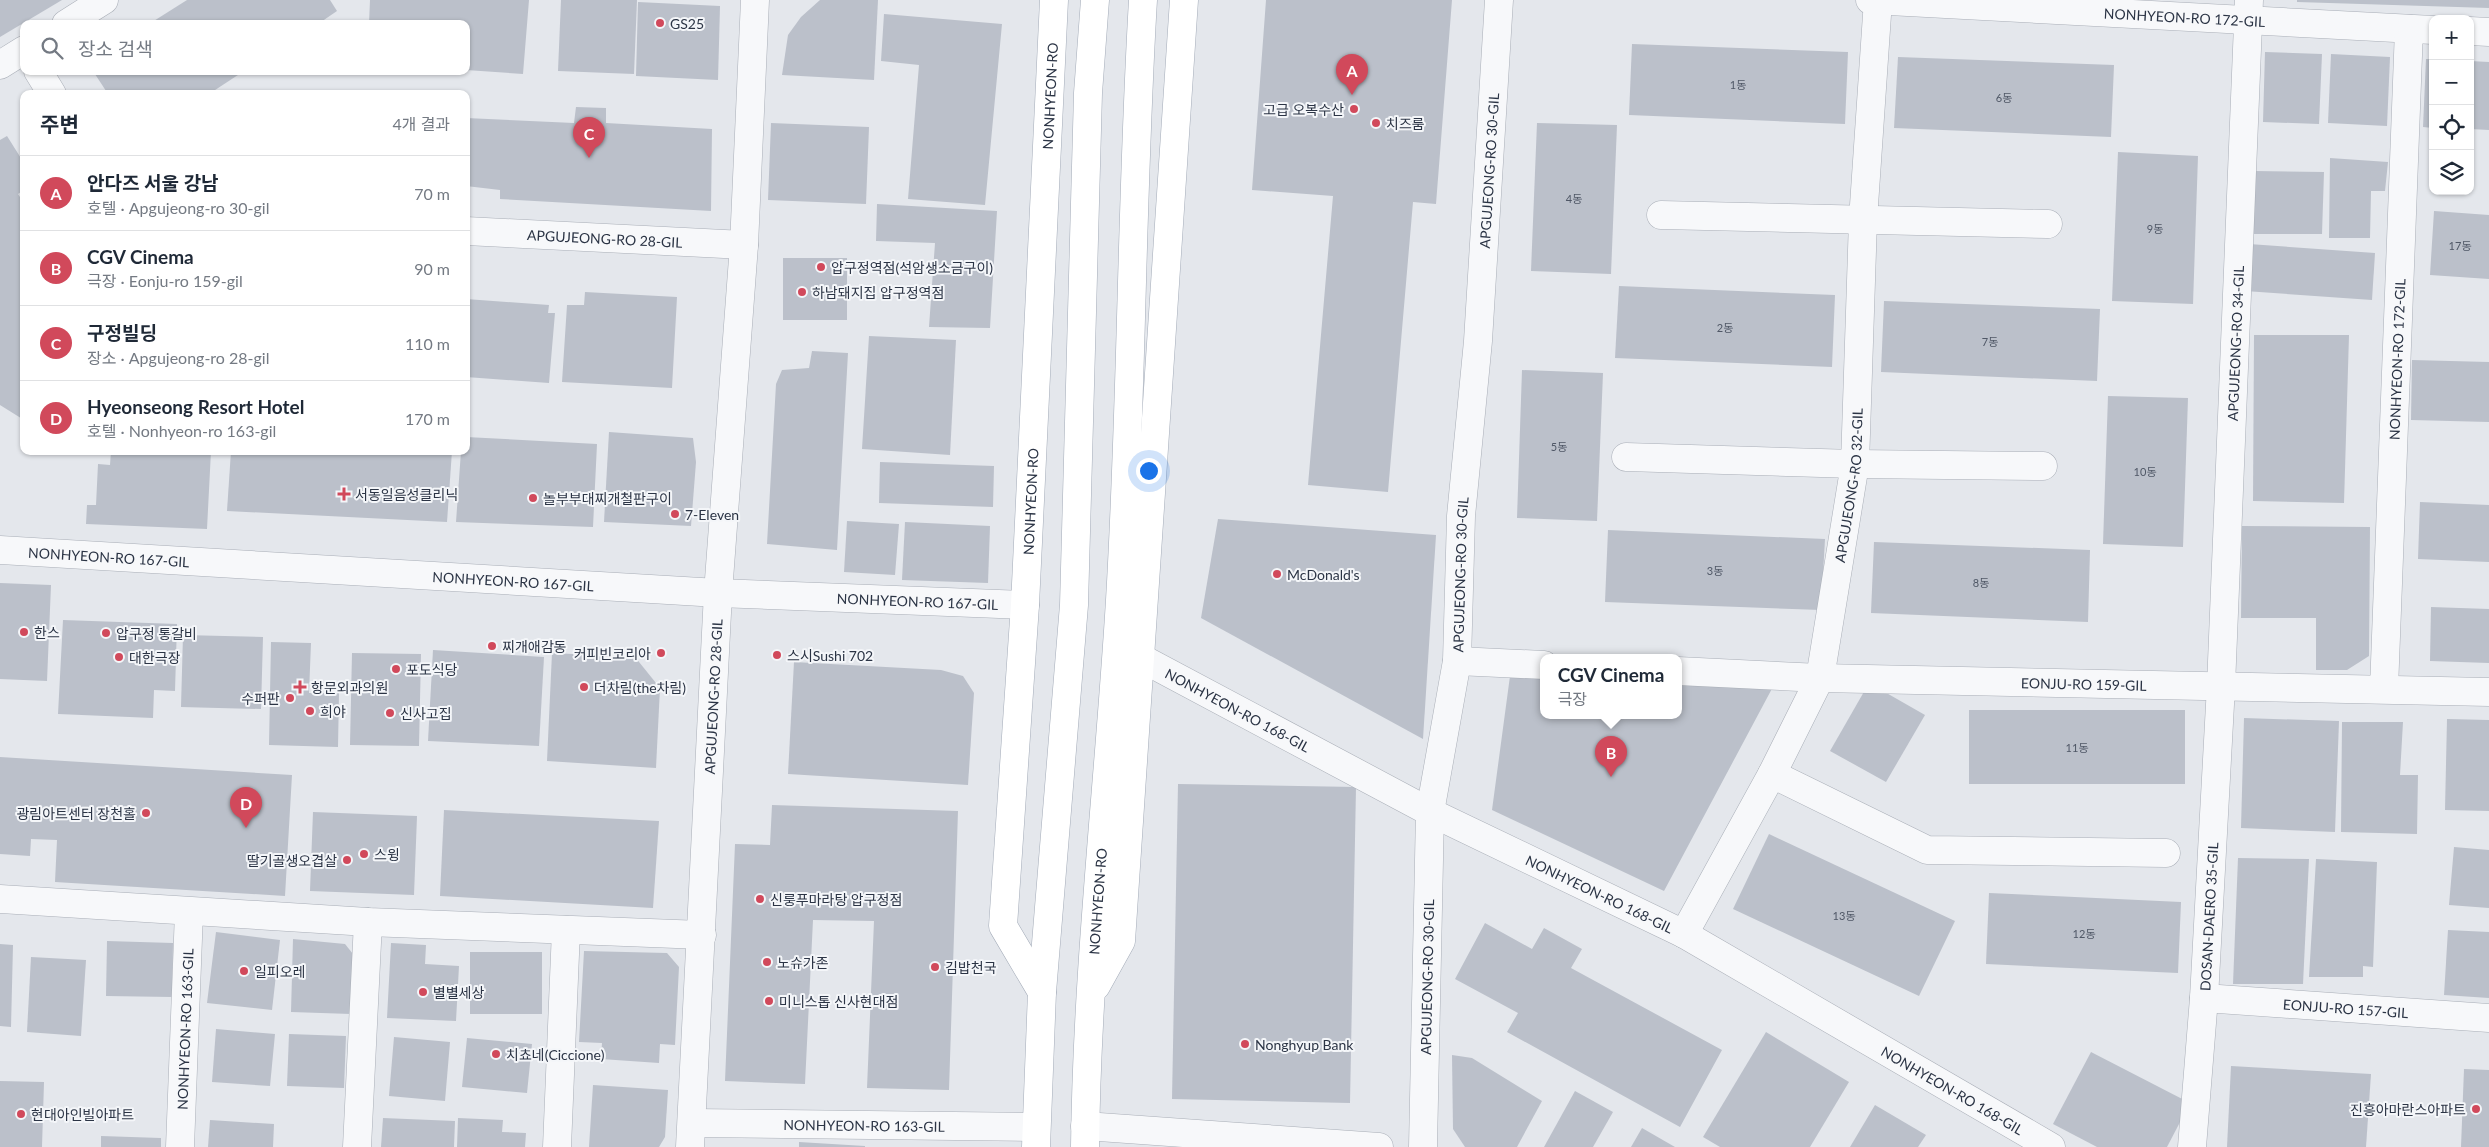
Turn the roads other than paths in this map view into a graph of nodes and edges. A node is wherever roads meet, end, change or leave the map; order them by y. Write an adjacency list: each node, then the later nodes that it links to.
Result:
1 (104, 0): 11 (street)
2 (755, 0): 23 (street, APGUJEONG-RO 28-GIL)
3 (1054, 0): 29 (main road, NONHYEON-RO)
4 (1095, 0): 47 (main road)
5 (1143, 0): 48 (main road, NONHYEON-RO)
6 (1184, 0): 30 (main road, NONHYEON-RO)
7 (1500, 0): 31 (street, APGUJEONG-RO 30-GIL)
8 (1870, 0): 9 (street, NONHYEON-RO 172-GIL)
9 (1878, 0): 10 (street, NONHYEON-RO 172-GIL); 20 (street, APGUJEONG-RO 32-GIL)
10 (2248, 11): 12 (street, NONHYEON-RO 172-GIL); 35 (street, APGUJEONG-RO 34-GIL)
11 (72, 20)
12 (2421, 29): 36 (street, NONHYEON-RO 172-GIL)
13 (2474, 31): 14 (street)
14 (2489, 32)
15 (20, 52): 16 (street)
16 (0, 65)
17 (40, 75): 18 (street)
18 (50, 90)
19 (1660, 215): 20 (street)
20 (1863, 220): 21 (street); 25 (street, APGUJEONG-RO 32-GIL)
21 (2048, 224)
22 (470, 231): 23 (street, APGUJEONG-RO 28-GIL)
23 (744, 245): 28 (street, APGUJEONG-RO 28-GIL)
24 (1626, 457): 25 (street)
25 (1855, 464): 26 (street); 34 (street, APGUJEONG-RO 32-GIL)
26 (2042, 466)
27 (0, 550): 28 (street, NONHYEON-RO 167-GIL)
28 (718, 593): 29 (street, NONHYEON-RO 167-GIL); 46 (street, APGUJEONG-RO 28-GIL)
29 (1025, 605): 47 (main road, NONHYEON-RO)
30 (1139, 657): 39 (street, NONHYEON-RO 168-GIL); 48 (main road, NONHYEON-RO)
31 (1457, 661): 32 (street); 39 (street, APGUJEONG-RO 30-GIL)
32 (1540, 665)
33 (1682, 671): 34 (street, EONJU-RO 159-GIL)
34 (1820, 678): 35 (street, EONJU-RO 159-GIL); 38 (street, APGUJEONG-RO 32-GIL)
35 (2221, 686): 36 (street, EONJU-RO 159-GIL); 49 (street, DOSAN-DAERO 35-GIL)
36 (2384, 689): 37 (street, EONJU-RO 159-GIL)
37 (2489, 692)
38 (1772, 774): 40 (street); 45 (street, APGUJEONG-RO 32-GIL)
39 (1430, 812): 45 (street, NONHYEON-RO 168-GIL); 58 (street, APGUJEONG-RO 30-GIL)
40 (2166, 853)
41 (0, 898): 42 (street)
42 (189, 912): 43 (street); 54 (street, NONHYEON-RO 163-GIL)
43 (368, 922): 44 (street); 55 (street)
44 (566, 930): 46 (street); 56 (street)
45 (1684, 934): 59 (street, NONHYEON-RO 168-GIL)
46 (702, 935): 51 (street, APGUJEONG-RO 28-GIL)
47 (1042, 992): 53 (main road)
48 (1092, 994): 52 (main road, NONHYEON-RO)
49 (2204, 998): 50 (street, EONJU-RO 157-GIL); 60 (street, DOSAN-DAERO 35-GIL)
50 (2489, 1018)
51 (691, 1135): 53 (street, NONHYEON-RO 163-GIL)
52 (1085, 1136): 57 (street)
53 (1036, 1137)
54 (180, 1147)
55 (357, 1147)
56 (557, 1147)
57 (1379, 1147)
58 (1424, 1147)
59 (2051, 1147)
60 (2192, 1147)

